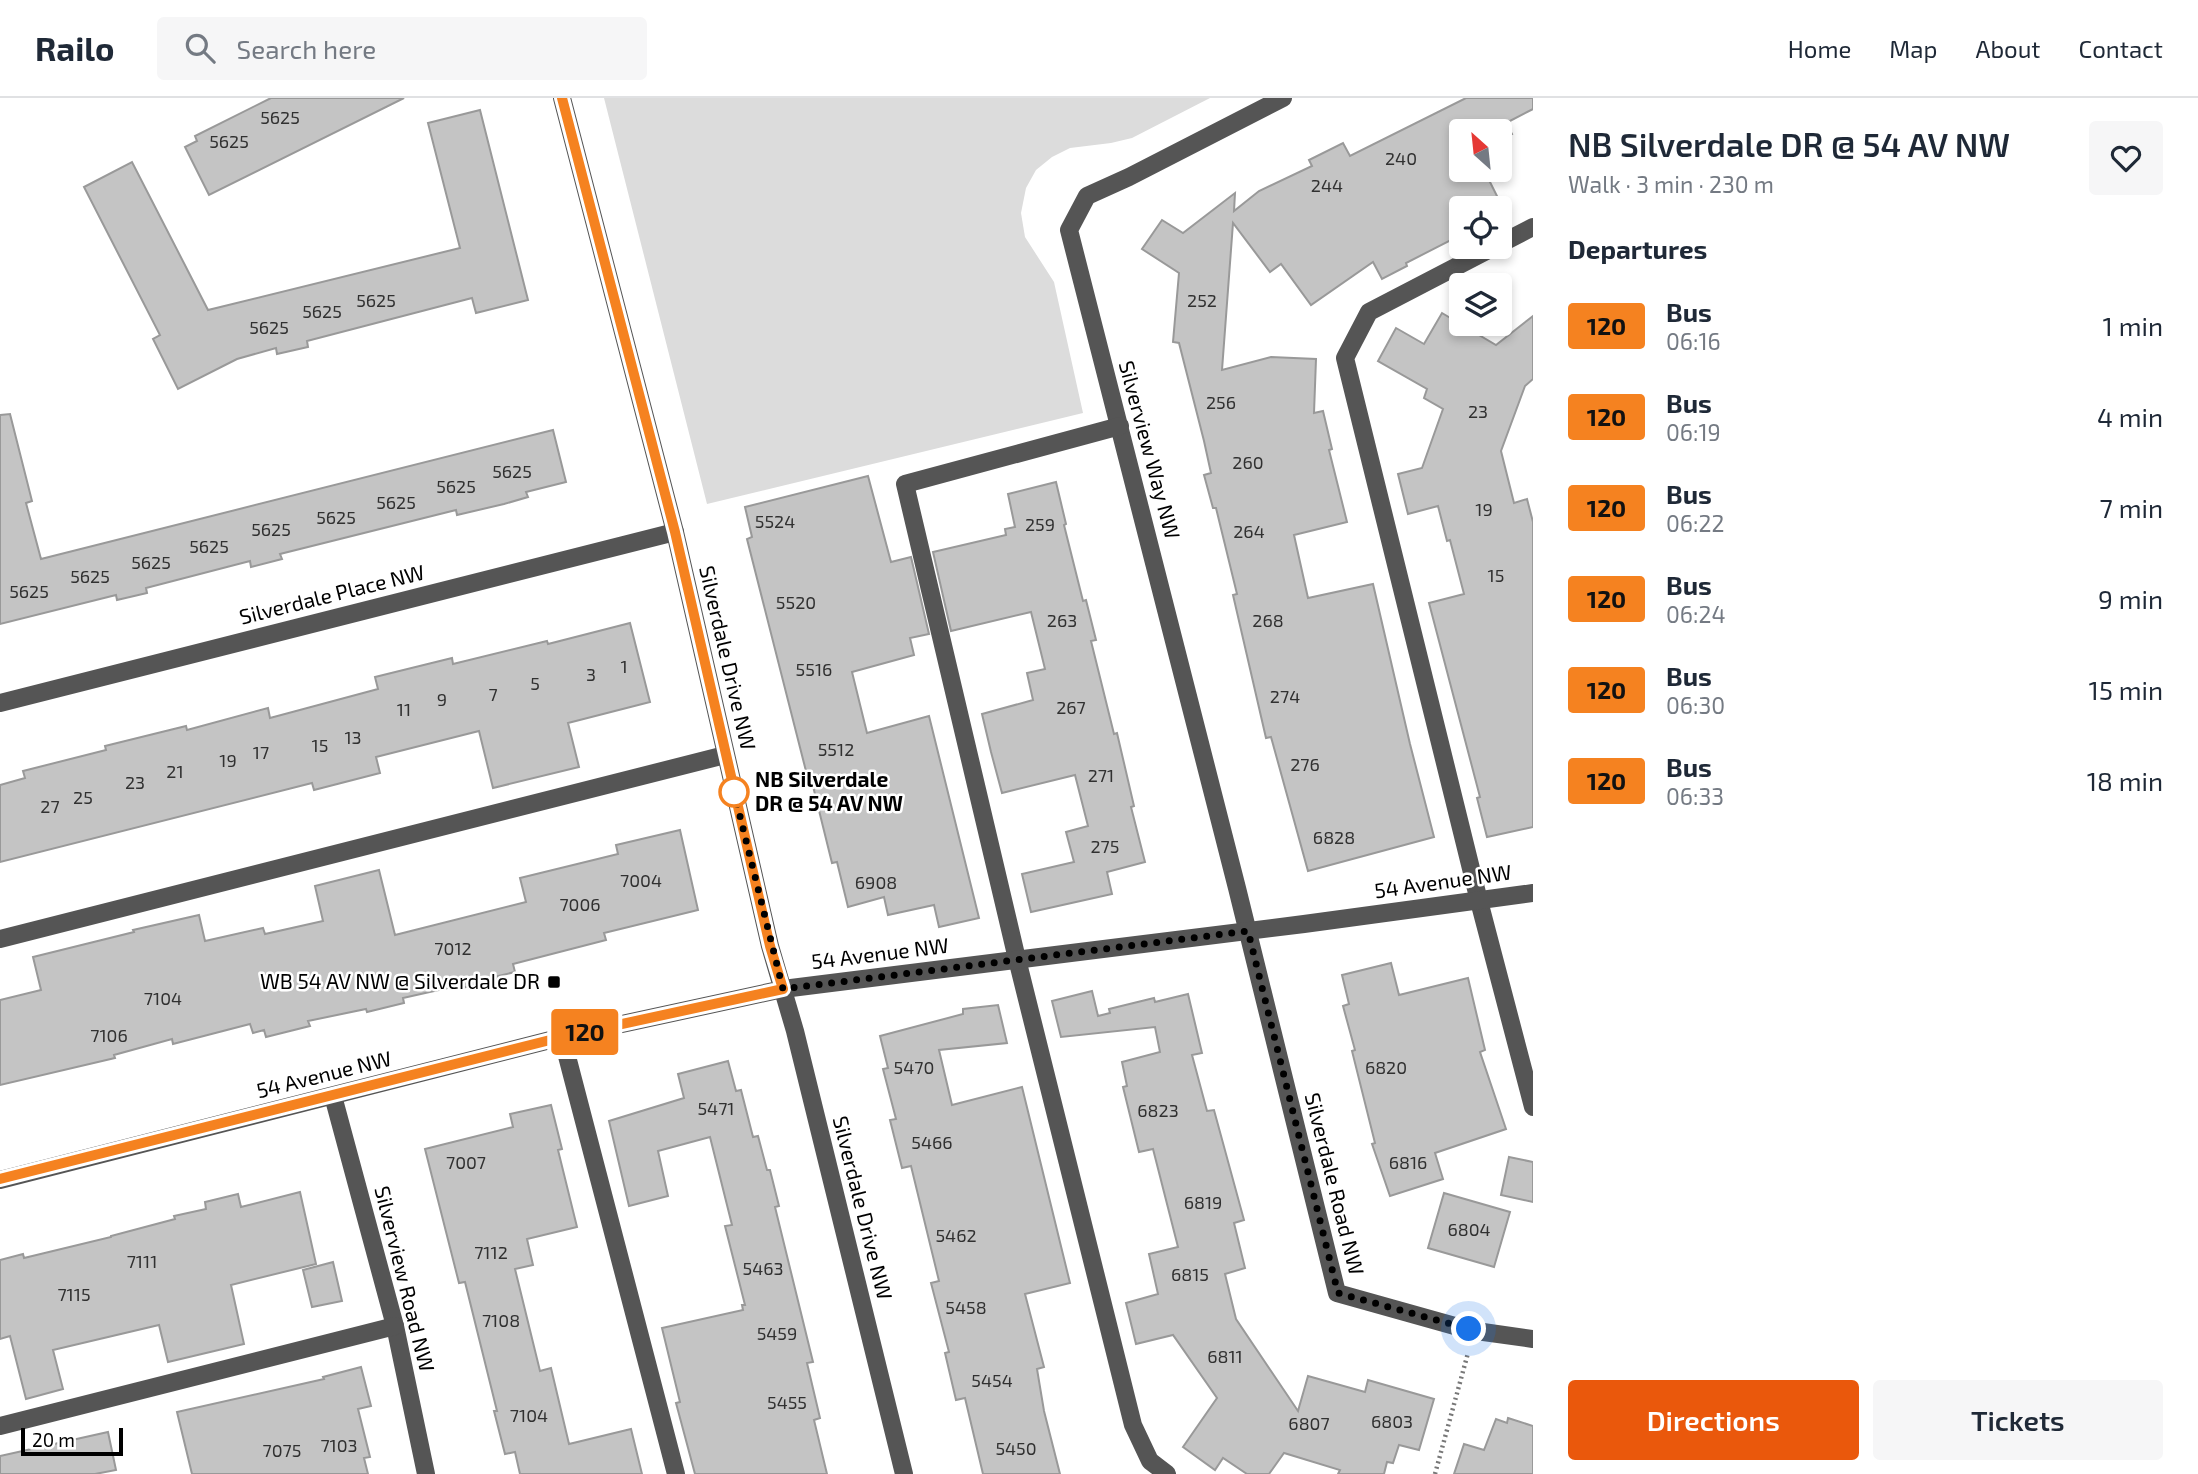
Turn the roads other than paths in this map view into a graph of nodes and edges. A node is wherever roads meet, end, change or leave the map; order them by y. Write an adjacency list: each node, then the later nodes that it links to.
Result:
1 (562, 98): 7 (street, Silverdale Drive NW)
2 (1283, 98): 6 (street, Silverview Way NW)
3 (1533, 227): 4 (street)
4 (1512, 238)
5 (1471, 259): 11 (street)
6 (1120, 426): 12 (street, Silverview Way NW); 14 (street)
7 (675, 532): 8 (street, Silverdale Place NW); 9 (street, Silverdale Drive NW)
8 (0, 703)
9 (726, 755): 13 (street); 15 (street, Silverdale Drive NW)
10 (1533, 893): 11 (street, 54 Avenue NW)
11 (1479, 901): 12 (street, 54 Avenue NW); 18 (street)
12 (1248, 931): 14 (street, 54 Avenue NW); 21 (street, Silverdale Road NW)
13 (0, 939)
14 (1017, 959): 15 (street, 54 Avenue NW); 26 (street)
15 (783, 989): 16 (street, 54 Avenue NW); 25 (street, Silverdale Drive NW)
16 (562, 1037): 17 (street, 54 Avenue NW); 24 (street)
17 (333, 1096): 19 (street, 54 Avenue NW); 20 (street, Silverview Road NW)
18 (1533, 1107)
19 (0, 1180)
20 (395, 1326): 22 (street); 23 (street, Silverview Road NW)
21 (1533, 1339)
22 (0, 1426)
23 (426, 1474)
24 (676, 1474)
25 (904, 1474)
26 (1167, 1474)

